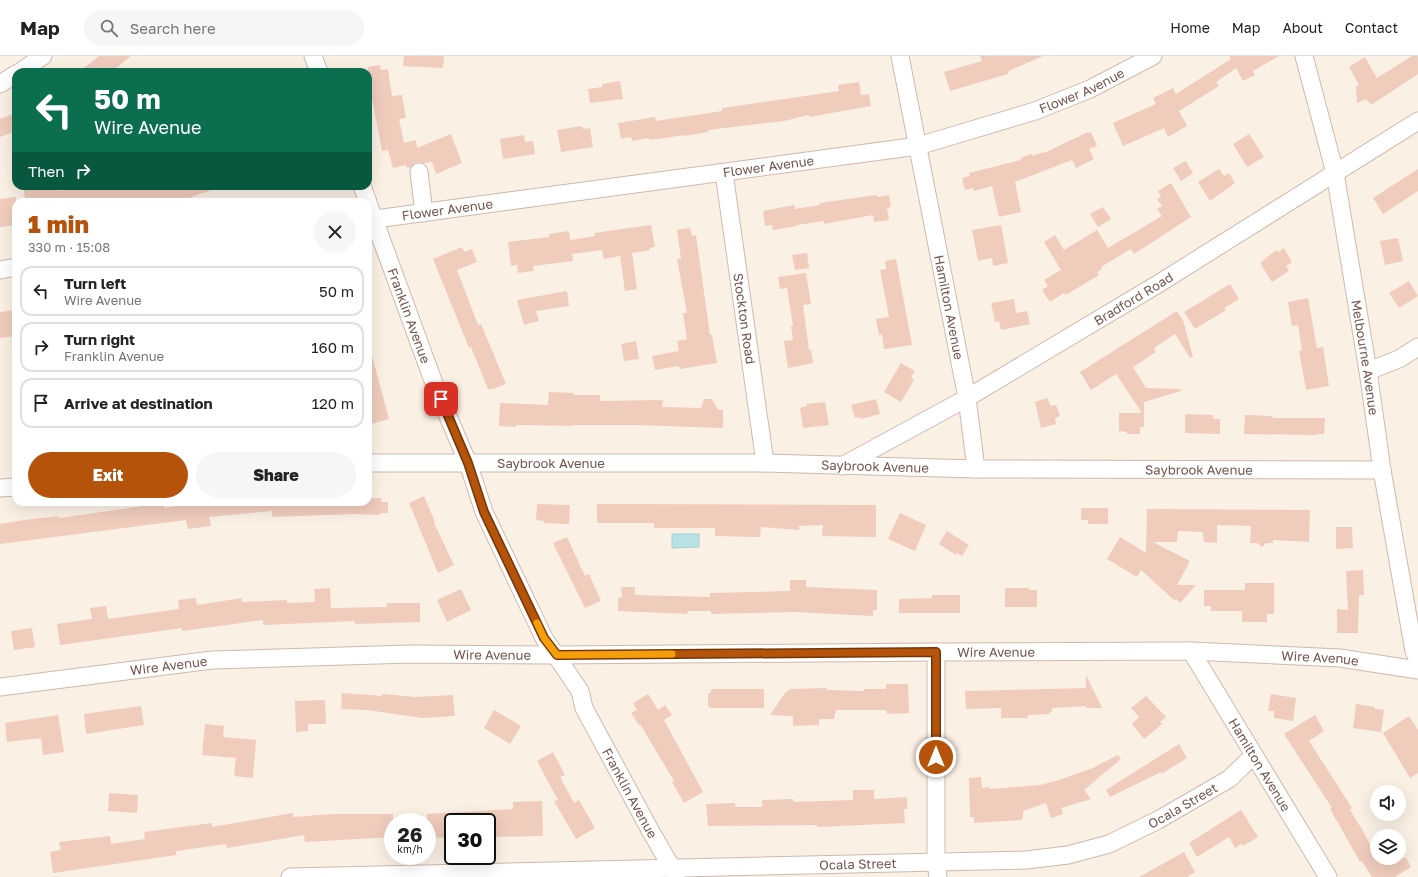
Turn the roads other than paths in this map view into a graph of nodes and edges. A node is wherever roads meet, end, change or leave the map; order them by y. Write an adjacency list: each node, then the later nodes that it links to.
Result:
1 (43, 56): 6 (street)
2 (312, 56): 7 (street)
3 (900, 56): 11 (street, Hamilton Avenue)
4 (1153, 56): 11 (street, Flower Avenue)
5 (1304, 56): 14 (street, Melbourne Avenue)
6 (26, 68)
7 (317, 68)
8 (12, 76): 9 (street)
9 (0, 84)
10 (1418, 121): 14 (street, Bradford Road)
11 (918, 146): 13 (street, Flower Avenue); 22 (street, Hamilton Avenue)
12 (419, 172): 15 (street)
13 (724, 173): 15 (street, Flower Avenue); 25 (street, Stockton Road)
14 (1335, 173): 21 (street, Melbourne Avenue); 22 (street, Bradford Road)
15 (424, 213): 16 (street, Flower Avenue)
16 (372, 220)
17 (372, 223): 24 (street, Franklin Avenue)
18 (12, 268): 19 (street)
19 (0, 270)
20 (1418, 347): 21 (street)
21 (1368, 371): 28 (street, Melbourne Avenue)
22 (967, 398): 26 (street, Bradford Road); 27 (street, Hamilton Avenue)
23 (372, 463): 24 (street, Saybrook Avenue)
24 (468, 463): 25 (street, Saybrook Avenue); 33 (street, Franklin Avenue)
25 (765, 463): 26 (street, Saybrook Avenue)
26 (842, 467): 27 (street, Saybrook Avenue)
27 (976, 469): 28 (street, Saybrook Avenue)
28 (1382, 470): 34 (street, Melbourne Avenue)
29 (12, 487): 30 (street)
30 (0, 488)
31 (1191, 651): 32 (street, Wire Avenue); 35 (street, Wire Avenue); 37 (street, Hamilton Avenue)
32 (936, 652): 33 (street, Wire Avenue); 38 (street)
33 (557, 655): 36 (street, Wire Avenue); 39 (street, Franklin Avenue)
34 (1418, 660)
35 (1418, 670)
36 (0, 687)
37 (1254, 755): 38 (street, Ocala Street); 41 (street, Hamilton Avenue)
38 (937, 870): 39 (street, Ocala Street)
39 (674, 873): 40 (street, Ocala Street)
40 (290, 877)
41 (1328, 877)

